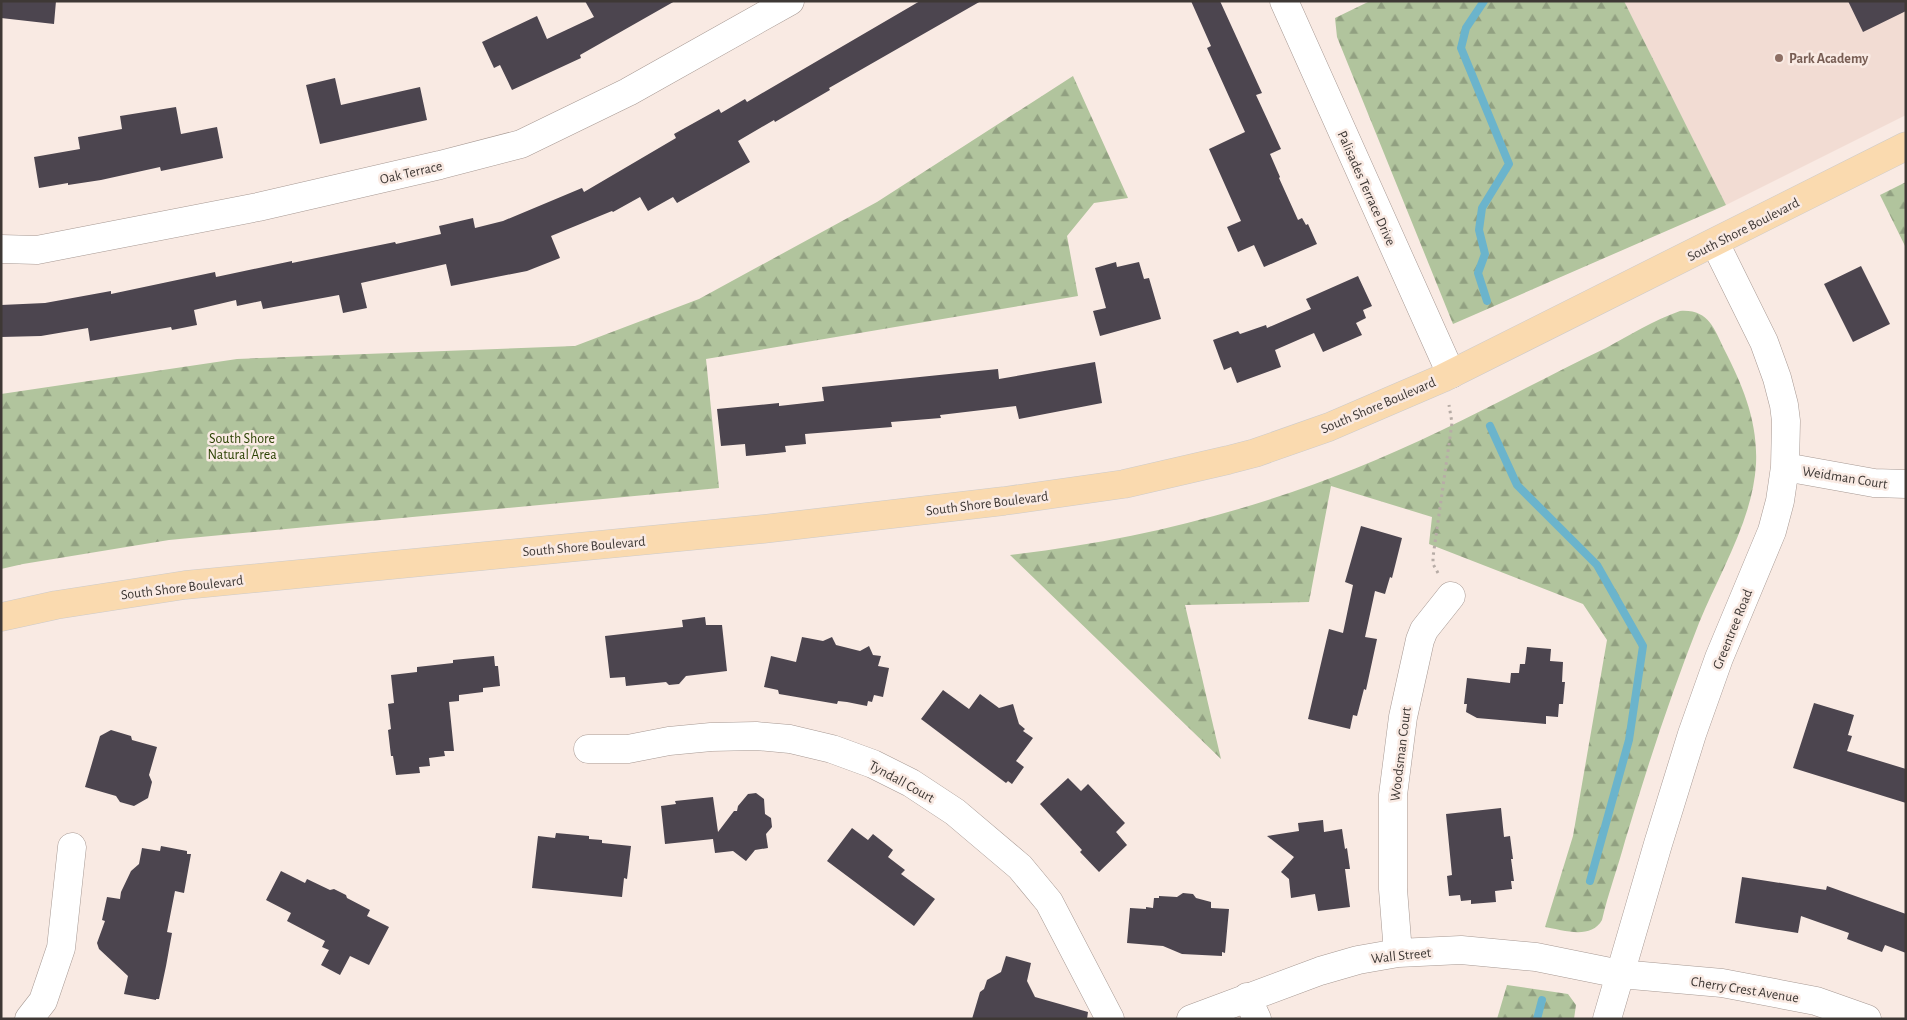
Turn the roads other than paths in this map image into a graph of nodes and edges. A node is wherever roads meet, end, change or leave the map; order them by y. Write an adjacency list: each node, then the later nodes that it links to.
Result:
1 (790, 1): 5 (street, Oak Terrace)
2 (1284, 1): 6 (street, Palisades Terrace Drive)
3 (1906, 146): 4 (main road, South Shore Boulevard)
4 (1715, 243): 6 (main road, South Shore Boulevard); 7 (street, Greentree Road)
5 (1, 249)
6 (1447, 376): 10 (main road, South Shore Boulevard)
7 (1785, 467): 8 (street, Weidman Court); 14 (street, Greentree Road)
8 (1906, 484)
9 (1450, 596): 13 (street, Woodsman Court)
10 (1, 617)
11 (588, 749): 18 (street, Tyndall Court)
12 (72, 848): 17 (street)
13 (1398, 953): 14 (street, Wall Street); 15 (street, Wall Street)
14 (1620, 974): 16 (street, Cherry Crest Avenue); 20 (street, Greentree Road)
15 (1252, 1008): 19 (street, Wall Street)
16 (1815, 1010): 21 (street, Cherry Crest Avenue)
17 (29, 1019)
18 (1110, 1019)
19 (1191, 1019)
20 (1608, 1019)
21 (1867, 1019)

